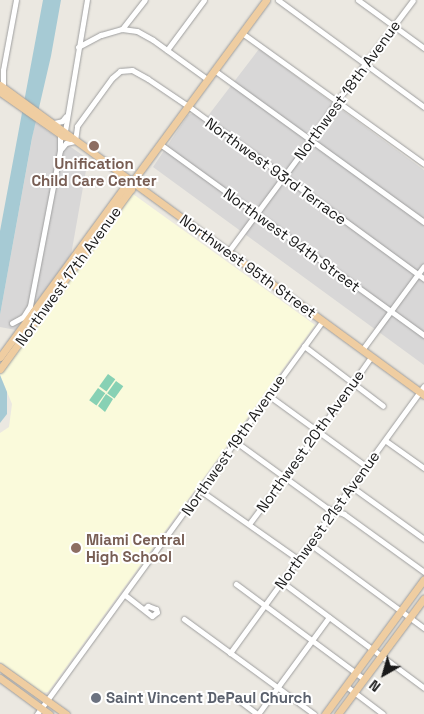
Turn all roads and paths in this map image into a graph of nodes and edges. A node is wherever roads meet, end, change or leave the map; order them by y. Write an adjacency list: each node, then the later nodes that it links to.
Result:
1 (16, 0): 17 (street)
2 (87, 0): 12 (street)
3 (204, 0): 14 (street)
4 (266, 0): 11 (main road, Northwest 17th Avenue)
5 (278, 0): 15 (street)
6 (358, 0): 9 (street)
7 (413, 0): 9 (street, Northwest 18th Avenue)
8 (142, 1): 10 (street)
9 (394, 26): 13 (street); 15 (street, Northwest 18th Avenue)
10 (122, 29): 12 (street); 14 (street)
11 (242, 33): 16 (main road, Northwest 17th Avenue); 20 (street)
12 (78, 47): 24 (street)
13 (424, 48)
14 (167, 50): 18 (street)
15 (366, 64): 20 (street, Northwest 18th Avenue); 22 (street)
16 (214, 70): 18 (main road, Northwest 17th Avenue); 28 (street)
17 (2, 72): 19 (street)
18 (207, 80): 21 (main road, Northwest 17th Avenue)
19 (1, 91): 23 (main road, Northwest 95th Street)
20 (337, 101): 28 (street, Northwest 18th Avenue); 31 (street)
21 (188, 106): 26 (street, Northwest 93rd Terrace); 29 (main road, Northwest 17th Avenue); 32 (street, Northwest 93rd Terrace)
22 (424, 107)
23 (38, 115): 25 (main road, Northwest 95th Street); 27 (main road, Northwest 95th Street)
24 (66, 116): 25 (street); 27 (street)
25 (54, 123): 27 (main road, Northwest 95th Street)
26 (77, 126): 27 (street); 27 (street)
27 (67, 135): 30 (street); 30 (street); 33 (main road, Northwest 95th Street)
28 (312, 140): 32 (street, Northwest 18th Avenue); 35 (street)
29 (160, 144): 33 (main road, Northwest 17th Avenue); 34 (street, Northwest 94th Street)
30 (60, 150): 46 (street)
31 (424, 164)
32 (284, 176): 34 (street, Northwest 18th Avenue); 41 (street, Northwest 93rd Terrace)
33 (132, 182): 36 (main road, Northwest 17th Avenue); 37 (main road, Northwest 95th Street)
34 (256, 214): 37 (street, Northwest 18th Avenue); 44 (street, Northwest 94th Street)
35 (424, 222)
36 (85, 247): 38 (main road, Northwest 17th Avenue); 40 (main road, Northwest 17th Avenue)
37 (228, 252): 45 (main road, Northwest 95th Street)
38 (76, 254): 40 (main road); 43 (main road, Northwest 17th Avenue)
39 (424, 266): 41 (street, Northwest 20th Avenue)
40 (71, 272): 43 (main road, Northwest 17th Avenue)
41 (418, 275): 42 (street, Northwest 93rd Terrace); 44 (street, Northwest 20th Avenue)
42 (424, 279)
43 (51, 293): 50 (main road, Northwest 17th Avenue); 52 (main road, Northwest 17th Avenue)
44 (390, 312): 47 (street, Northwest 94th Street); 49 (street, Northwest 20th Avenue)
45 (323, 321): 48 (street, Northwest 19th Avenue); 49 (main road, Northwest 95th Street)
46 (12, 323)
47 (424, 336)
48 (304, 346): 53 (street); 55 (street, Northwest 19th Avenue)
49 (362, 350): 51 (main road, Northwest 95th Street)
50 (0, 357)
51 (371, 357): 53 (street, Northwest 20th Avenue); 54 (main road, Northwest 95th Street)
52 (0, 368)
53 (353, 383): 56 (street); 57 (street, Northwest 20th Avenue)
54 (423, 391): 58 (street, Northwest 21st Avenue)
55 (268, 395): 57 (street); 59 (street, Northwest 19th Avenue)
56 (383, 406)
57 (319, 431): 60 (street); 62 (street, Northwest 20th Avenue)
58 (386, 441): 60 (street, Northwest 21st Avenue); 61 (street)
59 (236, 442): 62 (street); 64 (street, Northwest 19th Avenue)
60 (367, 467): 63 (street, Northwest 21st Avenue)
61 (424, 468)
62 (285, 477): 65 (street); 66 (street, Northwest 20th Avenue)
63 (352, 487): 65 (street, Northwest 21st Avenue); 67 (street)
64 (201, 490): 66 (street); 74 (street, Northwest 19th Avenue)
65 (335, 511): 68 (street, Northwest 21st Avenue); 70 (street)
66 (249, 524): 69 (street)
67 (424, 539)
68 (310, 544): 69 (street, Northwest 21st Avenue); 78 (street)
69 (299, 560): 72 (street, Northwest 21st Avenue)
70 (424, 572)
71 (424, 579): 78 (main road)
72 (282, 582): 76 (street, Northwest 21st Avenue); 79 (street)
73 (236, 584): 76 (street)
74 (124, 595): 77 (street); 95 (street, Northwest 19th Avenue)
75 (424, 598): 80 (main road)
76 (265, 606): 83 (street); 85 (street, Northwest 21st Avenue)
77 (144, 609)
78 (400, 611): 80 (street); 84 (main road)
79 (329, 617): 83 (street); 84 (street)
80 (409, 618): 82 (street); 86 (main road)
81 (184, 619): 85 (street)
82 (424, 628)
83 (312, 640): 88 (street); 92 (street)
84 (372, 649): 86 (street); 88 (main road)
85 (230, 653): 92 (street)
86 (381, 656): 90 (main road); 93 (street)
87 (0, 667): 95 (main road)
88 (355, 673): 90 (street); 91 (main road)
89 (0, 678): 97 (main road)
90 (364, 679): 94 (main road)
91 (346, 686): 94 (street); 102 (main road)
92 (277, 687): 100 (street); 101 (street)
93 (424, 688)
94 (354, 693): 103 (main road); 104 (street)
95 (47, 701): 97 (street, Northwest 19th Avenue); 99 (main road)
96 (240, 701): 100 (street)
97 (39, 711): 98 (main road)
98 (49, 714)
99 (66, 714)
100 (258, 714)
101 (314, 714)
102 (325, 714)
103 (338, 714)
104 (383, 714)

